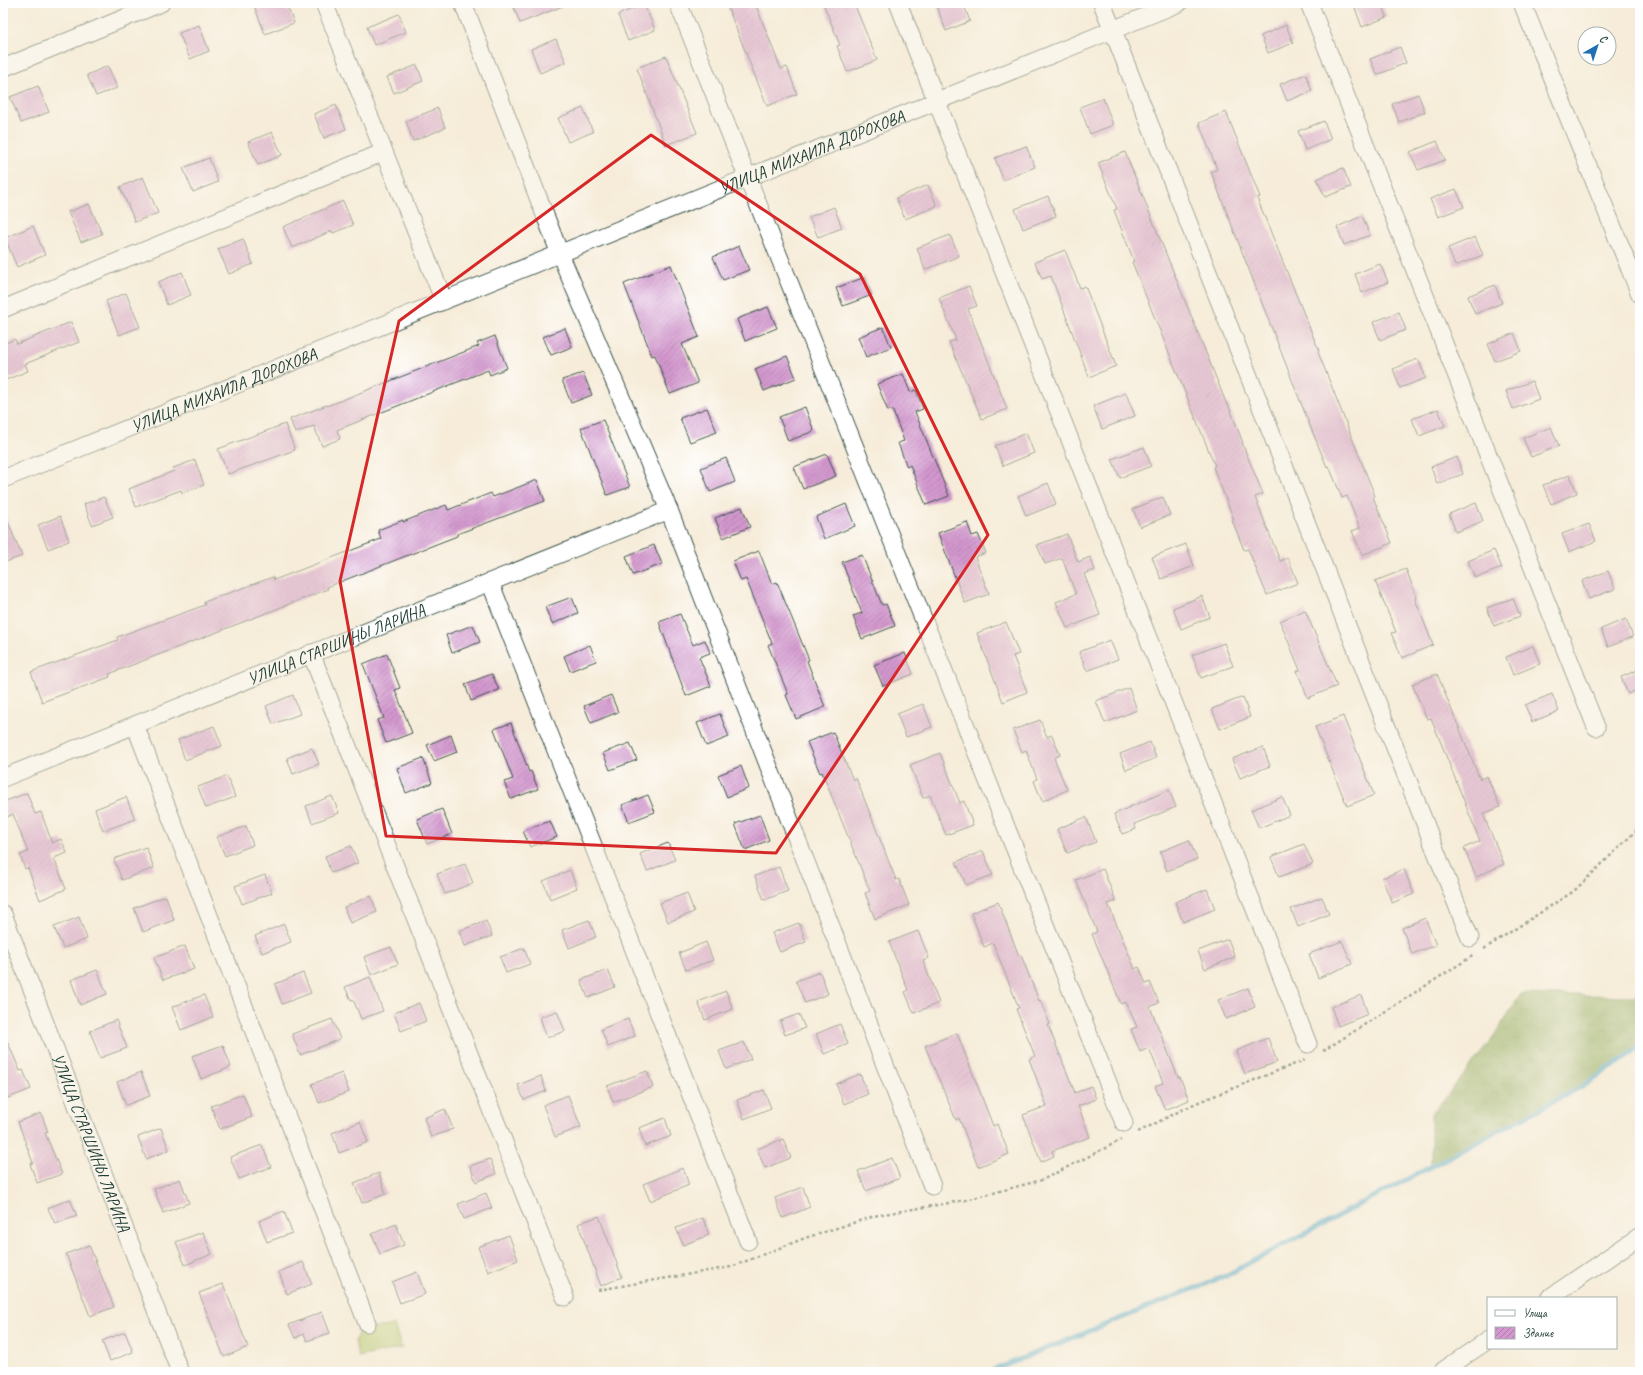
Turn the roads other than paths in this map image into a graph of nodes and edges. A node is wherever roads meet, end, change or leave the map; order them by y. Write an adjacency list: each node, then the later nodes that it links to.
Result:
1 (162, 3): 11 (street)
2 (324, 3): 13 (street)
3 (463, 3): 15 (street)
4 (678, 3): 14 (street)
5 (898, 3): 12 (street)
6 (1102, 3): 10 (street)
7 (1179, 3): 10 (street, УЛИЦА МИХАИЛА ДОРОХОВА)
8 (1309, 3): 24 (street)
9 (1522, 3): 16 (street)
10 (1113, 30): 12 (street, УЛИЦА МИХАИЛА ДОРОХОВА); 27 (street)
11 (3, 68)
12 (937, 102): 14 (street, УЛИЦА МИХАИЛА ДОРОХОВА); 28 (street)
13 (384, 152): 17 (street); 18 (street)
14 (746, 178): 15 (street, УЛИЦА МИХАИЛА ДОРОХОВА); 29 (street)
15 (560, 254): 17 (street, УЛИЦА МИХАИЛА ДОРОХОВА); 20 (street)
16 (1640, 294)
17 (444, 301): 19 (street, УЛИЦА МИХАИЛА ДОРОХОВА)
18 (3, 309)
19 (3, 478)
20 (669, 510): 21 (street, УЛИЦА СТАРШИНЫ ЛАРИНА); 30 (street)
21 (490, 582): 22 (street, УЛИЦА СТАРШИНЫ ЛАРИНА); 32 (street)
22 (311, 654): 23 (street, УЛИЦА СТАРШИНЫ ЛАРИНА); 33 (street)
23 (135, 725): 25 (street, УЛИЦА СТАРШИНЫ ЛАРИНА); 35 (street)
24 (1596, 727)
25 (3, 778)
26 (3, 914): 37 (street, УЛИЦА СТАРШИНЫ ЛАРИНА)
27 (1473, 946)
28 (1312, 1052)
29 (1128, 1132)
30 (932, 1186)
31 (1640, 1236): 34 (street)
32 (748, 1241)
33 (565, 1297)
34 (1550, 1297)
35 (367, 1323)
36 (1487, 1341): 38 (street)
37 (180, 1372)
38 (1441, 1372)

